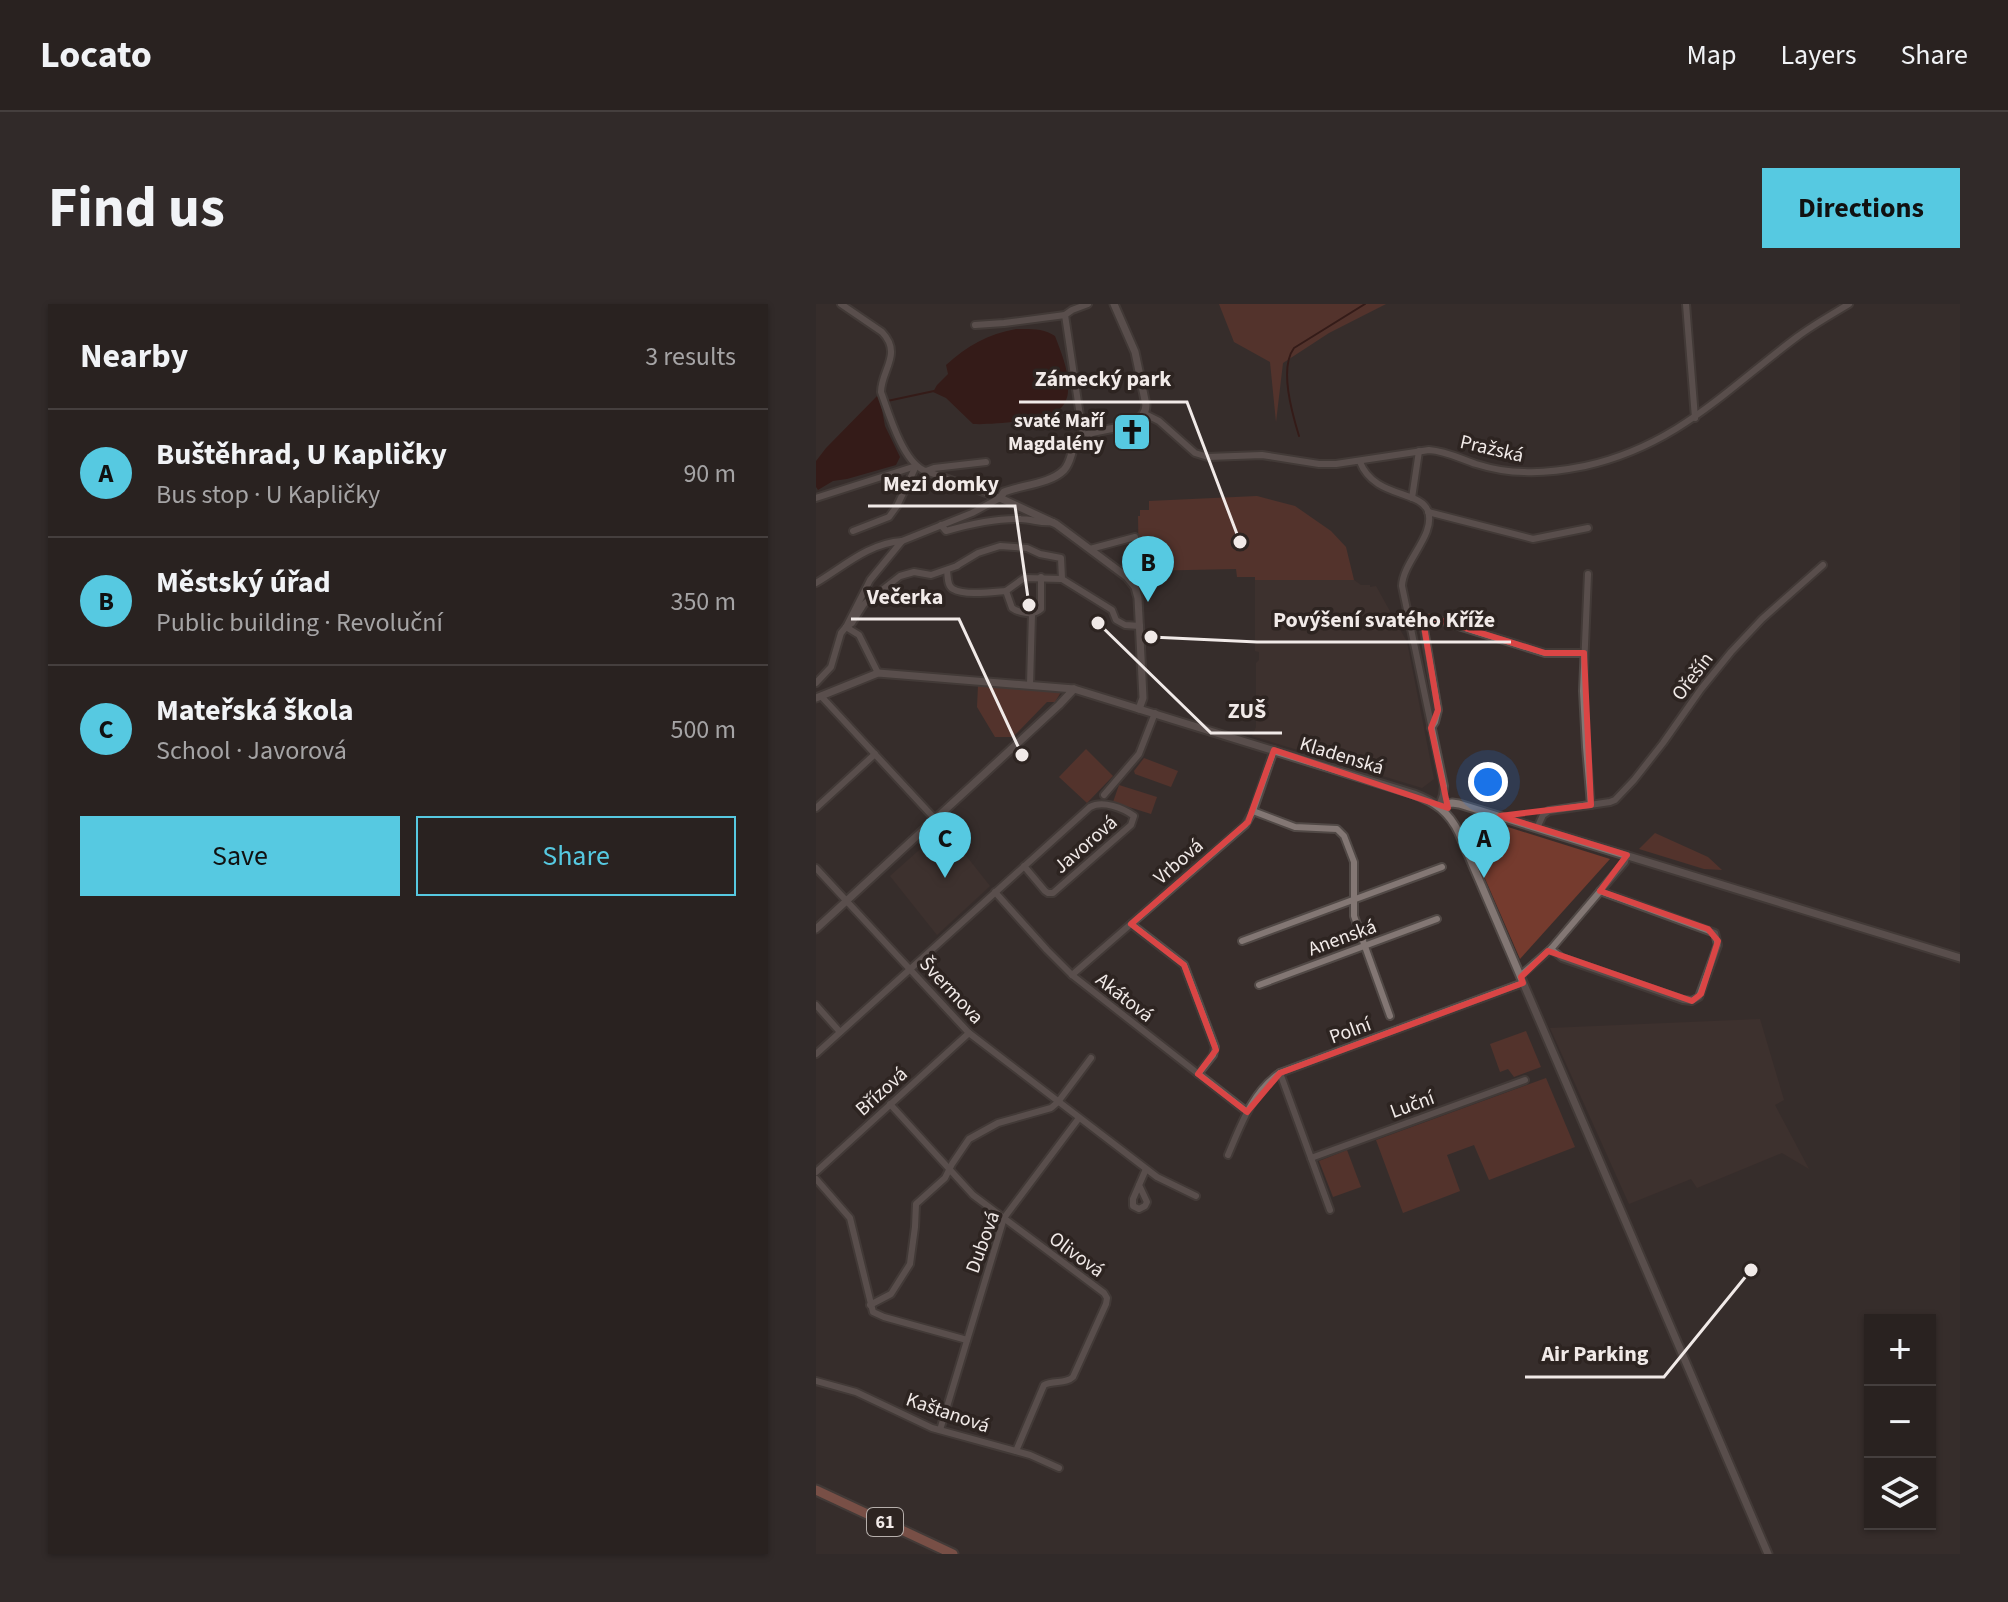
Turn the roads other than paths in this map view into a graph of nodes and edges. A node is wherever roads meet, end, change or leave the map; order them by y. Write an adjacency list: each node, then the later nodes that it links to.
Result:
1 (841, 304): 14 (street)
2 (1088, 304): 6 (street)
3 (1114, 304): 8 (street)
4 (1686, 304): 9 (street)
5 (1849, 304): 9 (street, Pražská)
6 (1065, 315): 7 (street); 10 (street)
7 (975, 325)
8 (1145, 414): 10 (street); 13 (street, Pražská)
9 (1695, 418): 11 (street, Pražská)
10 (1083, 436): 17 (street)
11 (1419, 451): 13 (street, Pražská); 18 (street)
12 (986, 462): 15 (street)
13 (1360, 462): 18 (street)
14 (916, 466): 15 (street); 16 (street); 23 (street)
15 (926, 471): 17 (street)
16 (816, 498)
17 (1000, 498): 20 (street); 21 (street)
18 (1412, 498): 19 (street)
19 (1428, 512): 22 (street); 45 (street)
20 (1053, 522): 21 (street); 26 (street)
21 (941, 525): 25 (street)
22 (1588, 528)
23 (853, 531)
24 (1135, 537): 26 (street)
25 (902, 541): 32 (street); 36 (street)
26 (1090, 549): 35 (street)
27 (1823, 565): 49 (street, Ořešín)
28 (947, 571): 31 (street); 33 (street); 36 (street)
29 (1588, 574): 37 (street)
30 (1041, 577): 31 (street); 33 (street); 34 (street)
31 (1062, 579): 35 (street)
32 (816, 583)
33 (1006, 591): 34 (street)
34 (1032, 613): 40 (street)
35 (1140, 626): 43 (street)
36 (846, 627): 38 (street); 39 (street)
37 (1584, 653): 45 (street); 49 (street)
38 (878, 673): 40 (street, Kladenská); 42 (street, Kladenská)
39 (816, 683)
40 (1030, 685): 41 (street, Kladenská)
41 (1074, 689): 43 (street, Kladenská); 53 (street)
42 (819, 697): 47 (street)
43 (1139, 709): 44 (street, Kladenská)
44 (1155, 713): 46 (street, Kladenská); 48 (street, Javorová)
45 (1431, 728): 50 (street)
46 (1274, 750): 50 (street, Kladenská); 52 (street, Vrbová)
47 (875, 754): 51 (street); 53 (street)
48 (1104, 795)
49 (1591, 805): 54 (street, Ořešín)
50 (1439, 806): 54 (street); 72 (street)
51 (816, 808)
52 (1253, 811): 61 (street); 64 (street, Vrbová)
53 (935, 819): 62 (street)
54 (1537, 828): 55 (street)
55 (1627, 855): 59 (street); 69 (street)
56 (1024, 866): 56 (street, Javorová); 60 (street, Javorová)
57 (1442, 867): 61 (street)
58 (816, 868): 62 (street, Švermova)
59 (1600, 891): 68 (street); 68 (street)
60 (995, 892): 70 (street, Javorová); 71 (street, Akátová)
61 (1353, 900): 66 (street); 67 (street)
62 (846, 901): 65 (street); 70 (street, Švermova)
63 (1437, 919): 67 (street, Anenská)
64 (1131, 924): 71 (street, Vrbová); 81 (street)
65 (816, 929)
66 (1242, 941)
67 (1365, 946): 73 (street, Anenská); 75 (street)
68 (1551, 949): 72 (street)
69 (1960, 958)
70 (909, 969): 76 (street, Javorová); 77 (street, Švermova)
71 (1072, 975): 81 (street, Akátová)
72 (1522, 980): 80 (street, Polní); 105 (street)
73 (1259, 985)
74 (816, 1005): 76 (street)
75 (1390, 1016)
76 (840, 1032): 78 (street, Javorová)
77 (969, 1033): 83 (street, Švermova); 84 (street, Břízová)
78 (816, 1054)
79 (1091, 1058): 83 (street)
80 (1280, 1073): 85 (street, Polní); 88 (street)
81 (1198, 1074): 85 (street, Akátová)
82 (1525, 1080): 88 (street, Luční)
83 (1058, 1102): 86 (street, Švermova); 89 (street)
84 (890, 1104): 89 (street, Olivová); 91 (street, Břízová)
85 (1247, 1112): 87 (street, Polní)
86 (1079, 1118): 90 (street); 96 (street, Dubová)
87 (1228, 1155)
88 (1311, 1158): 95 (street)
89 (949, 1169): 96 (street, Olivová); 97 (street)
90 (1146, 1169): 93 (street); 94 (street)
91 (816, 1172)
92 (816, 1179): 97 (street)
93 (1139, 1185)
94 (1196, 1196)
95 (1330, 1210)
96 (1004, 1218): 98 (street, Dubová); 101 (street, Olivová)
97 (870, 1305): 98 (street)
98 (967, 1340): 100 (street, Dubová)
99 (816, 1381): 100 (street, Kaštanová)
100 (940, 1430): 101 (street, Kaštanová)
101 (1016, 1451): 102 (street, Kaštanová)
102 (1059, 1468)
103 (816, 1490): 104 (main road, 61)
104 (953, 1554)
105 (1768, 1554)

